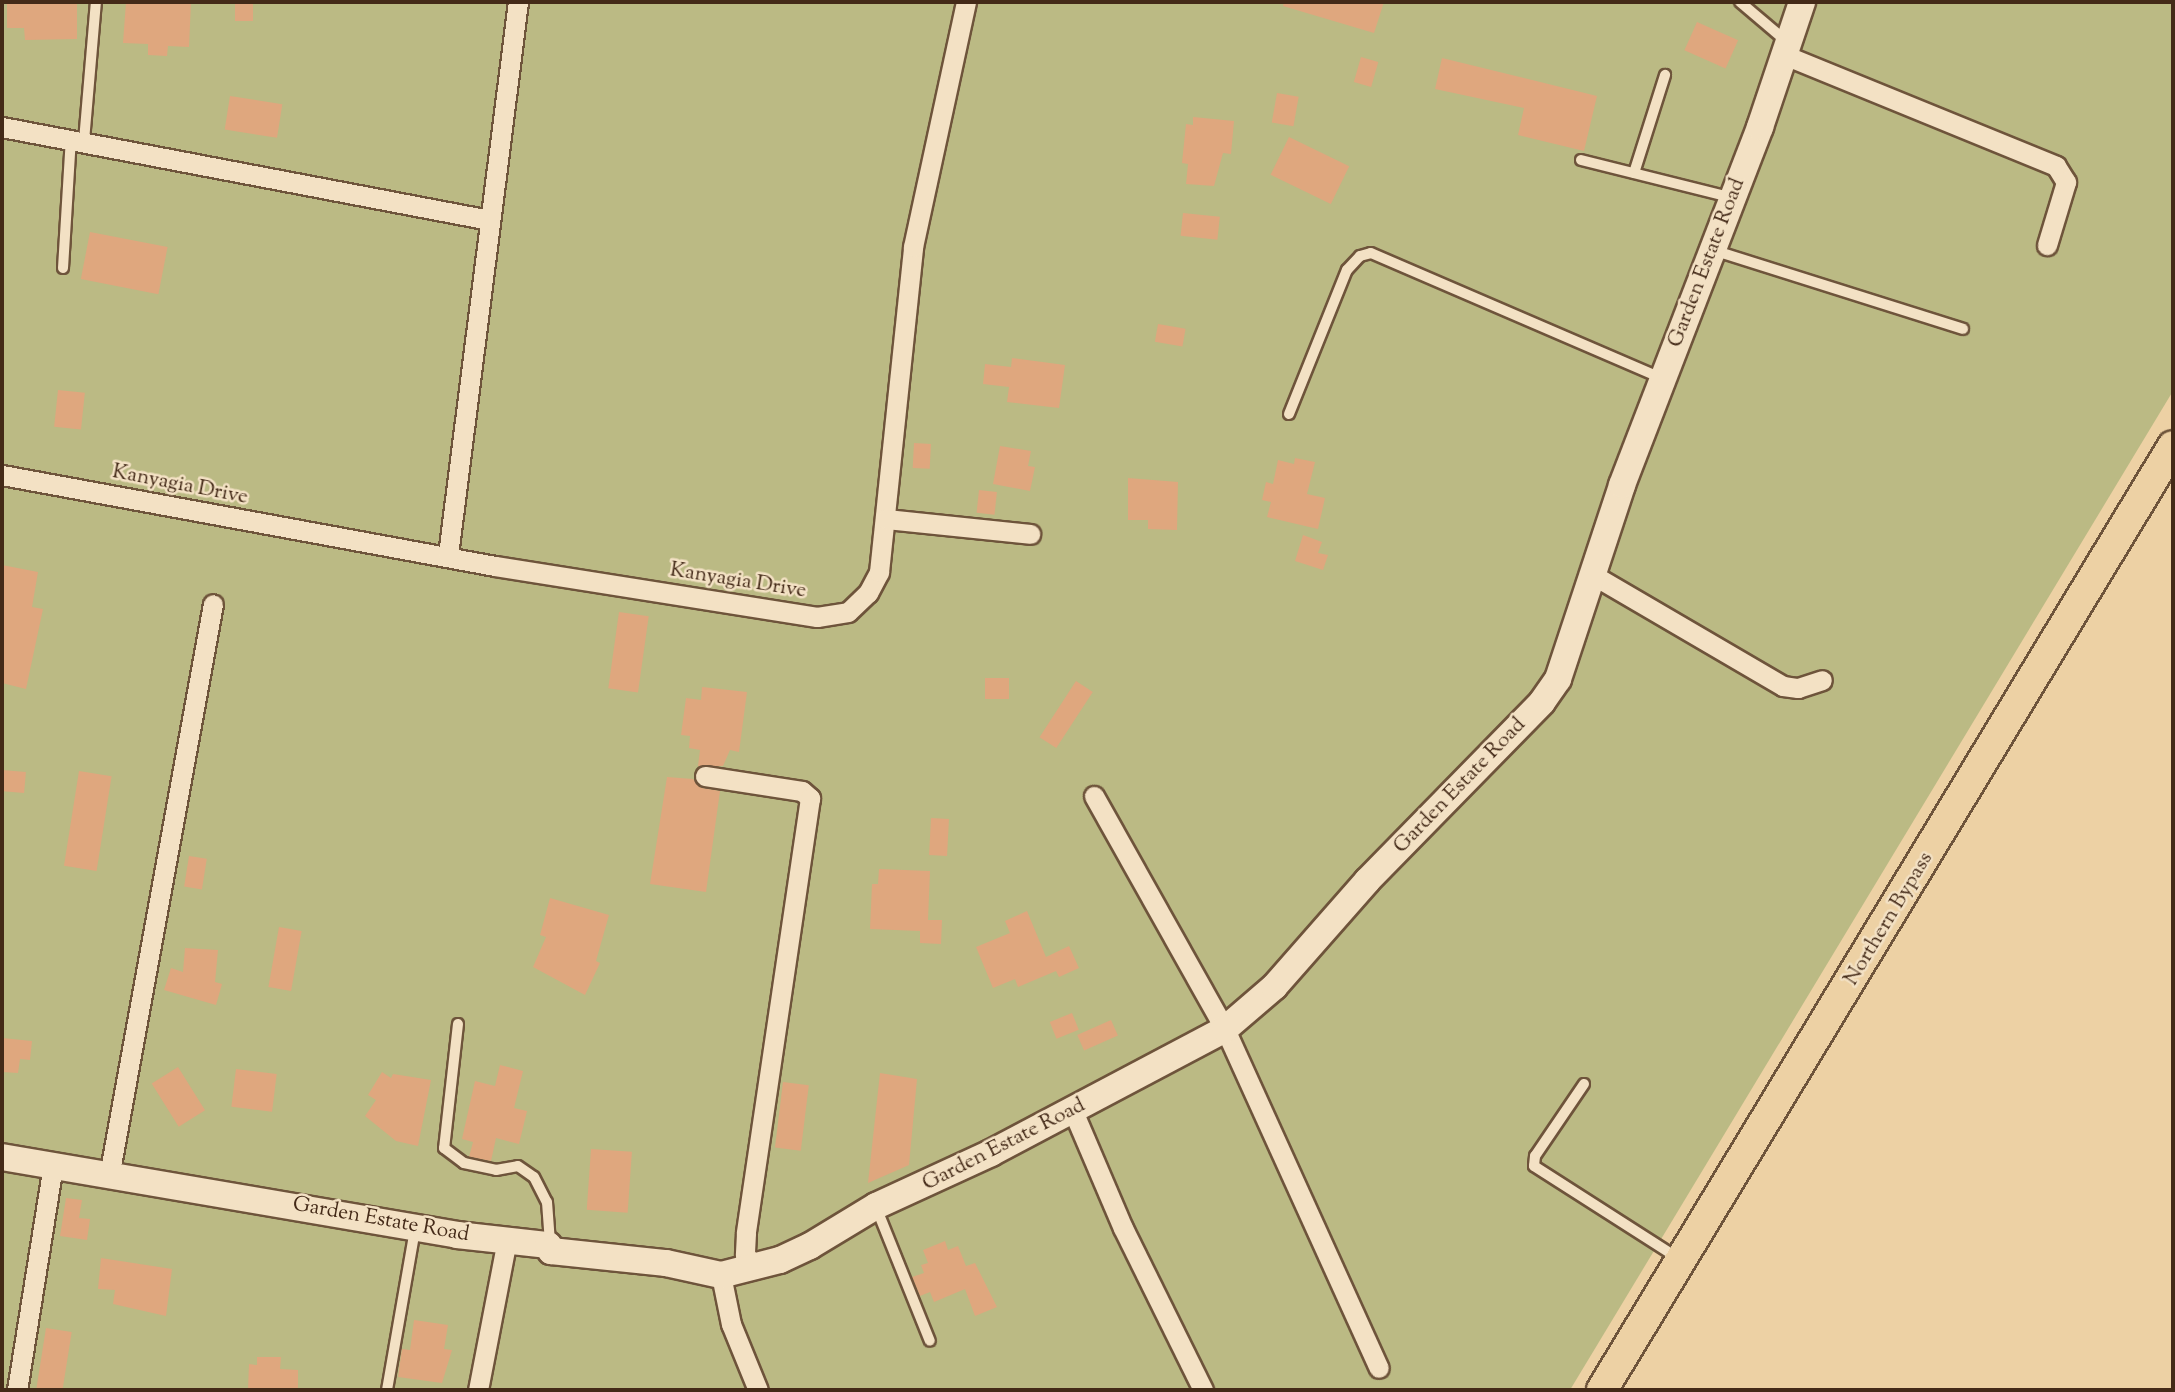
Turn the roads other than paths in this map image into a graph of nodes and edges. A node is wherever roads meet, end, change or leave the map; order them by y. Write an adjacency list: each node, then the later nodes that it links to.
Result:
1 (96, 2): 9 (lane)
2 (517, 2): 13 (street)
3 (966, 2): 22 (street, Kanyagia Drive)
4 (1740, 2): 6 (lane)
5 (1802, 2): 6 (street, Garden Estate Road)
6 (1785, 48): 12 (street, Garden Estate Road); 14 (street)
7 (1665, 75): 11 (lane)
8 (2, 127): 9 (street)
9 (78, 140): 13 (street); 16 (lane)
10 (1581, 160): 11 (lane)
11 (1634, 173): 12 (lane)
12 (1731, 198): 15 (street, Garden Estate Road)
13 (488, 220): 24 (street)
14 (2047, 245)
15 (1712, 250): 17 (lane); 18 (street, Garden Estate Road)
16 (63, 268)
17 (1963, 329)
18 (1662, 378): 19 (lane); 25 (street, Garden Estate Road)
19 (1289, 414)
20 (2173, 446): 41 (main road, Northern Bypass)
21 (2, 475): 24 (street, Kanyagia Drive)
22 (886, 519): 23 (street); 24 (street, Kanyagia Drive)
23 (1030, 534)
24 (448, 555)
25 (1593, 575): 27 (street); 31 (street, Garden Estate Road)
26 (213, 604): 36 (street)
27 (1822, 680)
28 (705, 776): 42 (street)
29 (1094, 796): 31 (street)
30 (458, 1024): 40 (lane)
31 (1225, 1029): 33 (street, Garden Estate Road); 45 (street)
32 (1584, 1084): 41 (lane)
33 (1073, 1111): 37 (street, Garden Estate Road); 50 (street)
34 (2, 1157): 35 (street, Garden Estate Road)
35 (53, 1166): 36 (street, Garden Estate Road); 46 (street)
36 (109, 1176): 38 (street, Garden Estate Road)
37 (876, 1206): 42 (street, Garden Estate Road); 44 (lane)
38 (415, 1227): 39 (street, Garden Estate Road); 47 (lane)
39 (507, 1239): 40 (street, Garden Estate Road); 48 (street)
40 (551, 1251): 43 (street, Garden Estate Road)
41 (1681, 1261): 51 (main road, Northern Bypass)
42 (756, 1267): 43 (street, Garden Estate Road)
43 (721, 1275): 49 (street)
44 (930, 1341)
45 (1380, 1368)
46 (17, 1390)
47 (387, 1390)
48 (478, 1390)
49 (758, 1390)
50 (1203, 1390)
51 (1602, 1390)

